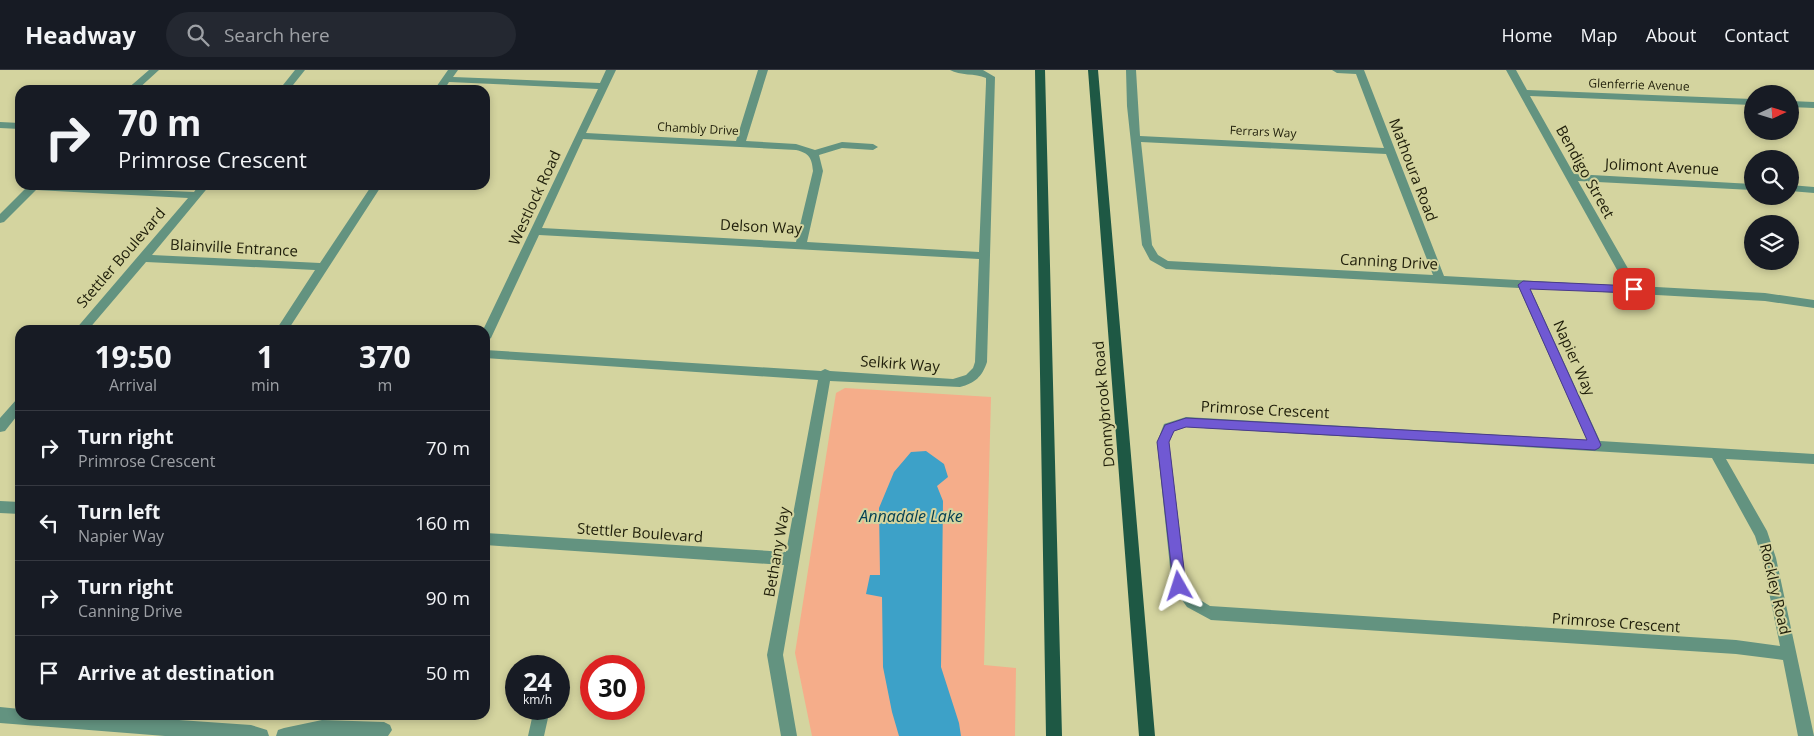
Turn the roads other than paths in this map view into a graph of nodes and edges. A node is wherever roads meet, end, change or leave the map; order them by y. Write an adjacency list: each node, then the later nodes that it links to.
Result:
1 (146, 70): 16 (street)
2 (154, 70): 17 (street)
3 (300, 70): 18 (street)
4 (453, 70): 15 (street)
5 (611, 70): 20 (street, Westlock Road)
6 (763, 70): 29 (street)
7 (955, 70): 14 (street, Selkirk Way)
8 (1040, 70): 77 (main road)
9 (1093, 70): 78 (main road, Donnybrook Road)
10 (1131, 70): 28 (street, Canning Drive)
11 (1337, 70): 12 (street)
12 (1359, 70): 31 (street, Mathoura Road)
13 (1511, 70): 21 (street, Bendigo Street)
14 (985, 72): 45 (street, Selkirk Way)
15 (447, 79): 19 (street); 20 (street)
16 (135, 85)
17 (136, 85)
18 (288, 85)
19 (443, 85)
20 (603, 86): 27 (street, Westlock Road)
21 (1524, 93): 22 (street, Glenferrie Avenue); 33 (street, Bendigo Street)
22 (1744, 102)
23 (1799, 104): 24 (street)
24 (1814, 105)
25 (0, 125): 26 (street)
26 (15, 126)
27 (580, 136): 29 (street, Chambly Drive); 43 (street, Westlock Road)
28 (1136, 139): 31 (street, Ferrars Way); 48 (street, Canning Drive)
29 (740, 144): 32 (street, Chambly Drive)
30 (873, 147): 32 (street)
31 (1390, 151): 48 (street, Mathoura Road)
32 (814, 153): 44 (street)
33 (1571, 177): 34 (street, Jolimont Avenue); 50 (street, Bendigo Street)
34 (1744, 187)
35 (1799, 189): 40 (street)
36 (30, 190): 42 (street)
37 (106, 190): 41 (street)
38 (201, 190): 41 (street, Stettler Boulevard)
39 (374, 190): 47 (street)
40 (1814, 190)
41 (197, 195): 46 (street, Stettler Boulevard)
42 (0, 220)
43 (536, 231): 44 (street, Delson Way); 54 (street, Westlock Road)
44 (801, 244): 45 (street, Delson Way)
45 (985, 256): 56 (street, Selkirk Way)
46 (144, 258): 47 (street, Blainville Entrance); 52 (street, Stettler Boulevard)
47 (322, 267): 53 (street)
48 (1440, 280): 49 (street, Canning Drive)
49 (1523, 285): 50 (street, Canning Drive); 59 (street, Napier Way)
50 (1634, 289): 51 (street, Canning Drive)
51 (1814, 304)
52 (85, 325)
53 (285, 325)
54 (490, 328)
55 (490, 354): 56 (street, Selkirk Way)
56 (825, 374): 65 (street, Bethany Way)
57 (15, 409): 58 (street)
58 (0, 427)
59 (1595, 445): 60 (street, Primrose Crescent); 66 (street, Primrose Crescent)
60 (1716, 453): 61 (street, Primrose Crescent); 66 (street, Rockley Road)
61 (1814, 459)
62 (0, 507): 63 (street)
63 (15, 508)
64 (490, 539): 65 (street, Stettler Boulevard)
65 (793, 559): 76 (street, Bethany Way)
66 (1790, 654): 79 (street, Rockley Road)
67 (0, 715): 68 (street)
68 (15, 716)
69 (141, 720): 71 (street)
70 (539, 720): 75 (street)
71 (169, 721): 73 (street)
72 (384, 730): 74 (street)
73 (261, 736)
74 (284, 736)
75 (536, 736)
76 (789, 736)
77 (1054, 736)
78 (1147, 736)
79 (1806, 736)

